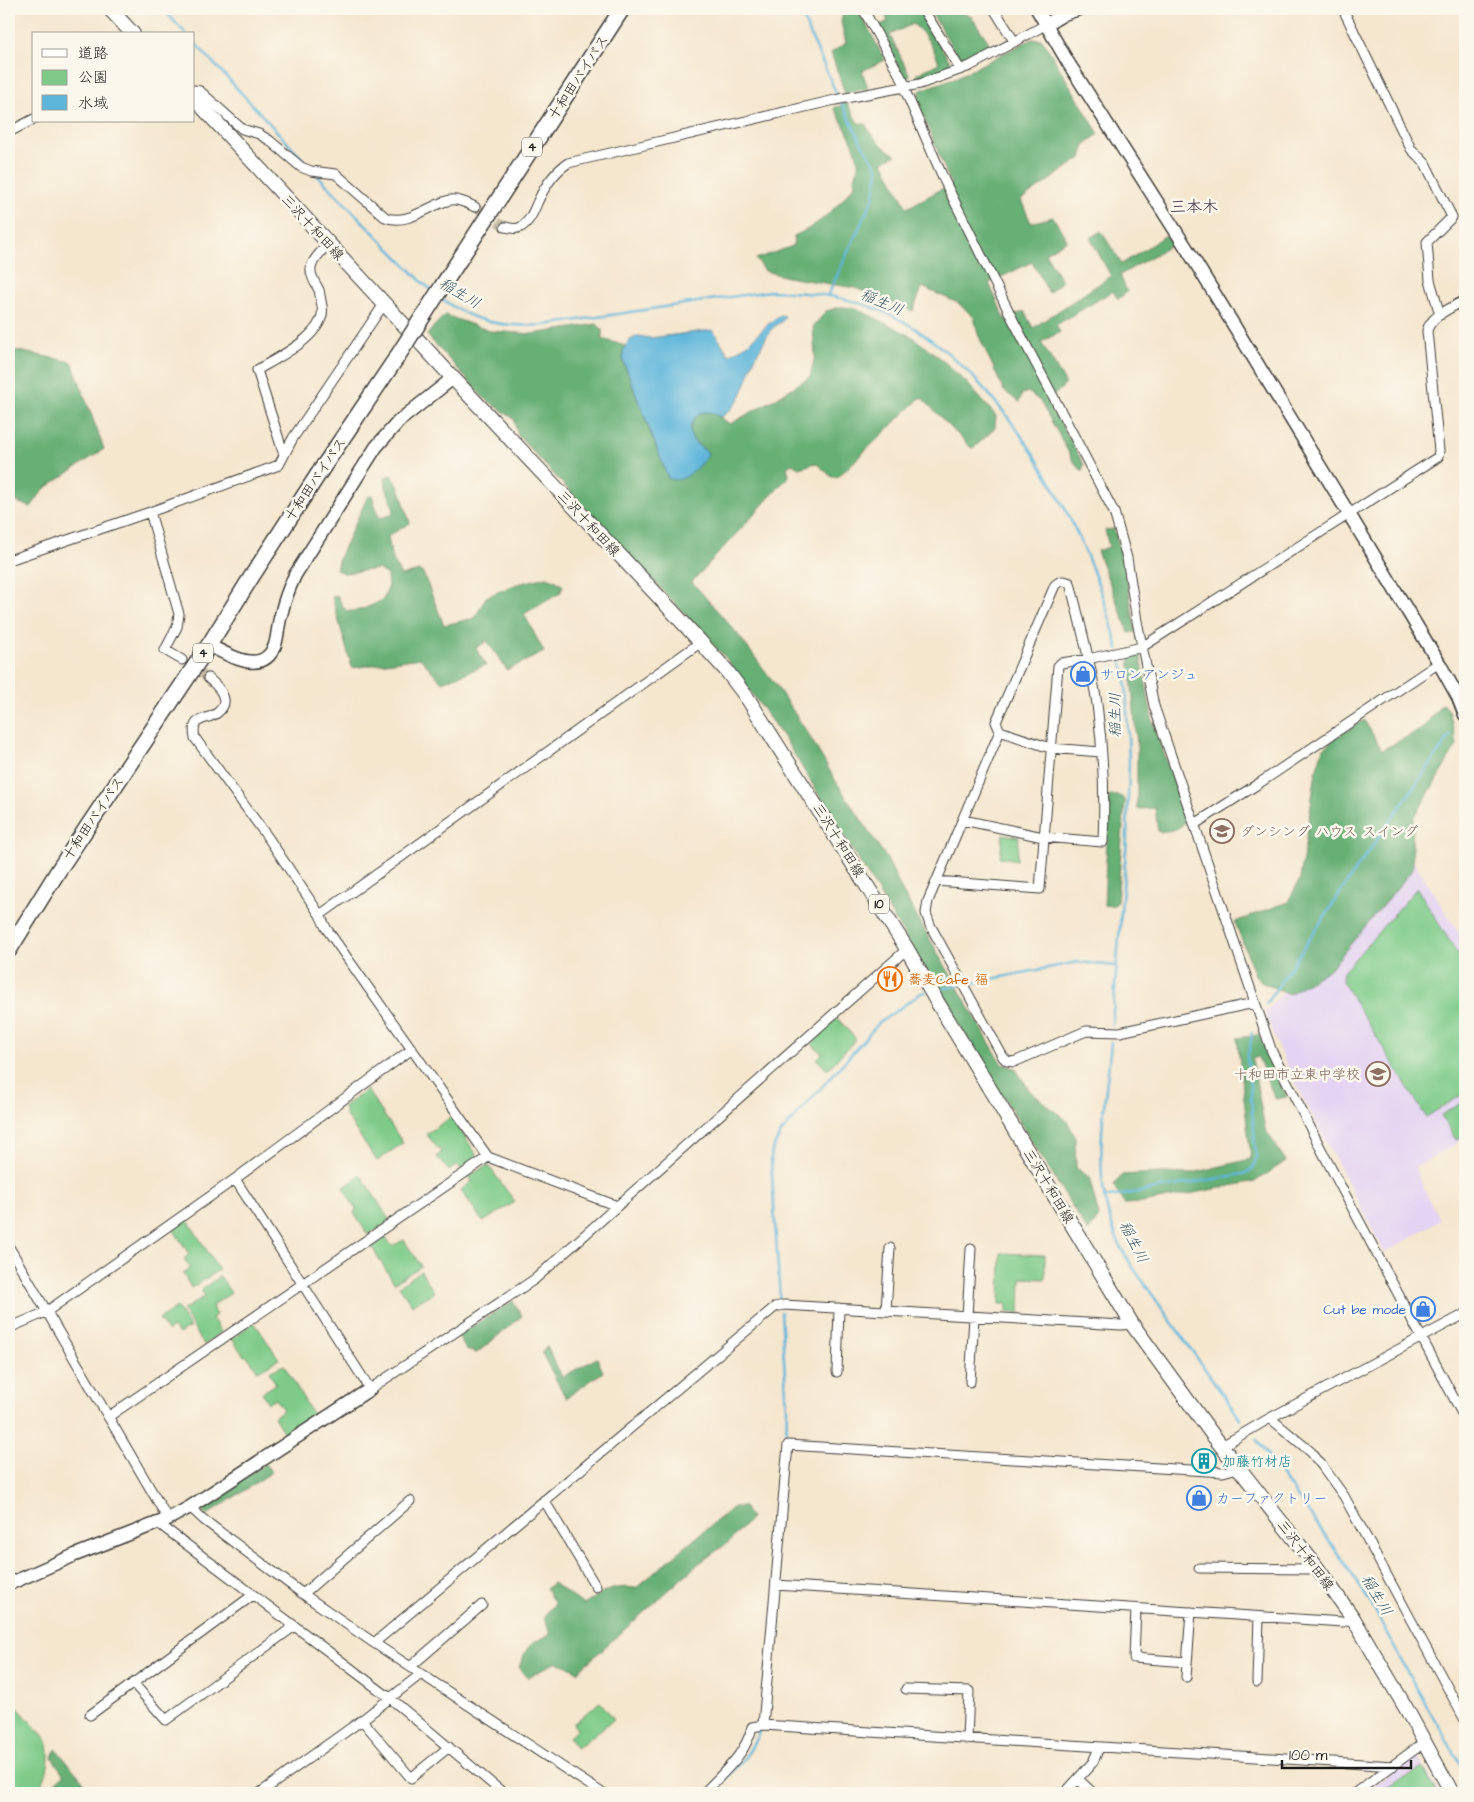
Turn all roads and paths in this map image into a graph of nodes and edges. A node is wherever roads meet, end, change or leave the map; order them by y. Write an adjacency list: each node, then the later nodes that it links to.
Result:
1 (110, 9): 10 (main road)
2 (622, 9): 30 (highway, 十和田バイパス / 4, bridge)
3 (863, 9): 13 (street)
4 (923, 9): 12 (street)
5 (994, 9): 11 (street)
6 (1037, 9): 9 (street)
7 (1079, 9): 9 (street)
8 (1343, 9): 23 (street)
9 (1047, 24): 11 (street); 27 (street)
10 (131, 32)
11 (1014, 41): 12 (street)
12 (960, 69): 13 (street)
13 (905, 88): 19 (street); 31 (street)
14 (195, 90): 18 (street)
15 (195, 99): 20 (main road, 三沢十和田線 / 10)
16 (32, 120): 17 (street)
17 (9, 132)
18 (474, 207)
19 (505, 227)
20 (328, 244): 22 (main road, 三沢十和田線 / 10); 25 (street)
21 (1465, 300): 23 (street)
22 (384, 304): 24 (main road, 三沢十和田線 / 10); 25 (street)
23 (1440, 315): 27 (street)
24 (453, 378): 29 (main road, 三沢十和田線 / 10); 30 (street)
25 (284, 454): 26 (street)
26 (150, 512): 28 (street); 33 (street)
27 (1350, 514): 31 (street); 34 (street)
28 (9, 560)
29 (701, 642): 44 (street); 45 (main road, 三沢十和田線 / 10)
30 (209, 645): 46 (highway, 十和田バイパス / 4)
31 (1142, 647): 32 (street); 41 (street)
32 (1088, 659): 37 (street); 38 (street); 39 (street)
33 (182, 660)
34 (1439, 663): 36 (street); 41 (street)
35 (208, 678): 44 (street)
36 (1465, 715)
37 (1000, 731): 38 (street); 40 (street)
38 (1050, 748): 39 (street); 42 (street)
39 (1101, 752): 42 (street)
40 (963, 820): 42 (street); 43 (street)
41 (1195, 824): 47 (street)
42 (1043, 837): 43 (street)
43 (936, 881): 47 (street)
44 (320, 915): 48 (street)
45 (907, 949): 51 (street); 61 (main road, 三沢十和田線 / 10)
46 (9, 950)
47 (1254, 1003): 63 (street)
48 (412, 1049): 49 (street); 50 (street)
49 (488, 1157): 51 (street); 55 (street)
50 (235, 1179): 55 (street); 58 (street)
51 (617, 1206): 66 (street)
52 (9, 1247): 58 (street)
53 (890, 1248): 57 (street)
54 (971, 1249): 60 (street)
55 (303, 1284): 66 (street); 67 (street)
56 (839, 1308): 57 (street); 64 (street); 72 (street)
57 (886, 1311): 60 (street)
58 (46, 1312): 62 (street); 67 (street)
59 (1465, 1314): 63 (street)
60 (971, 1316): 61 (street); 65 (street)
61 (1132, 1324): 70 (main road, 三沢十和田線 / 10)
62 (9, 1328)
63 (1422, 1338): 68 (street); 69 (street)
64 (836, 1372)
65 (970, 1382)
66 (370, 1389): 74 (street)
67 (108, 1417): 75 (street)
68 (1270, 1418): 70 (street); 100 (street)
69 (1465, 1419)
70 (1222, 1446): 71 (main road, 三沢十和田線 / 10)
71 (1238, 1468): 76 (main road, 三沢十和田線 / 10); 79 (street)
72 (544, 1500): 80 (street); 89 (street)
73 (410, 1501): 81 (street)
74 (190, 1507): 75 (street); 81 (street)
75 (162, 1521): 78 (street); 82 (street)
76 (1315, 1565): 77 (street); 87 (main road, 三沢十和田線 / 10)
77 (1199, 1568)
78 (9, 1584)
79 (776, 1585): 84 (street); 101 (street)
80 (596, 1587)
81 (303, 1594): 89 (street)
82 (253, 1595): 88 (street); 94 (street)
83 (482, 1605): 91 (street)
84 (1136, 1609): 85 (street); 90 (street)
85 (1191, 1612): 86 (street); 90 (street)
86 (1259, 1617): 87 (street); 95 (street)
87 (1353, 1618): 103 (main road, 三沢十和田線 / 10)
88 (294, 1627): 94 (street); 97 (street)
89 (374, 1643): 91 (street)
90 (1187, 1662): 93 (street)
91 (410, 1667): 92 (street)
92 (421, 1674): 97 (street); 110 (street)
93 (1186, 1676)
94 (133, 1682): 98 (street)
95 (1257, 1682)
96 (906, 1689): 102 (street)
97 (390, 1698): 99 (street); 104 (street)
98 (90, 1714)
99 (362, 1720): 104 (street); 108 (street)
100 (1465, 1720)
101 (763, 1725): 102 (street); 111 (street)
102 (967, 1739): 105 (street)
103 (1425, 1742): 106 (street); 115 (main road, 三沢十和田線 / 10)
104 (449, 1747): 109 (street)
105 (1099, 1748): 106 (street); 107 (street)
106 (1393, 1766): 114 (street)
107 (1078, 1779): 112 (street); 113 (street)
108 (260, 1793)
109 (503, 1793)
110 (602, 1793)
111 (704, 1793)
112 (1065, 1793)
113 (1093, 1793)
114 (1355, 1793)
115 (1452, 1793)

